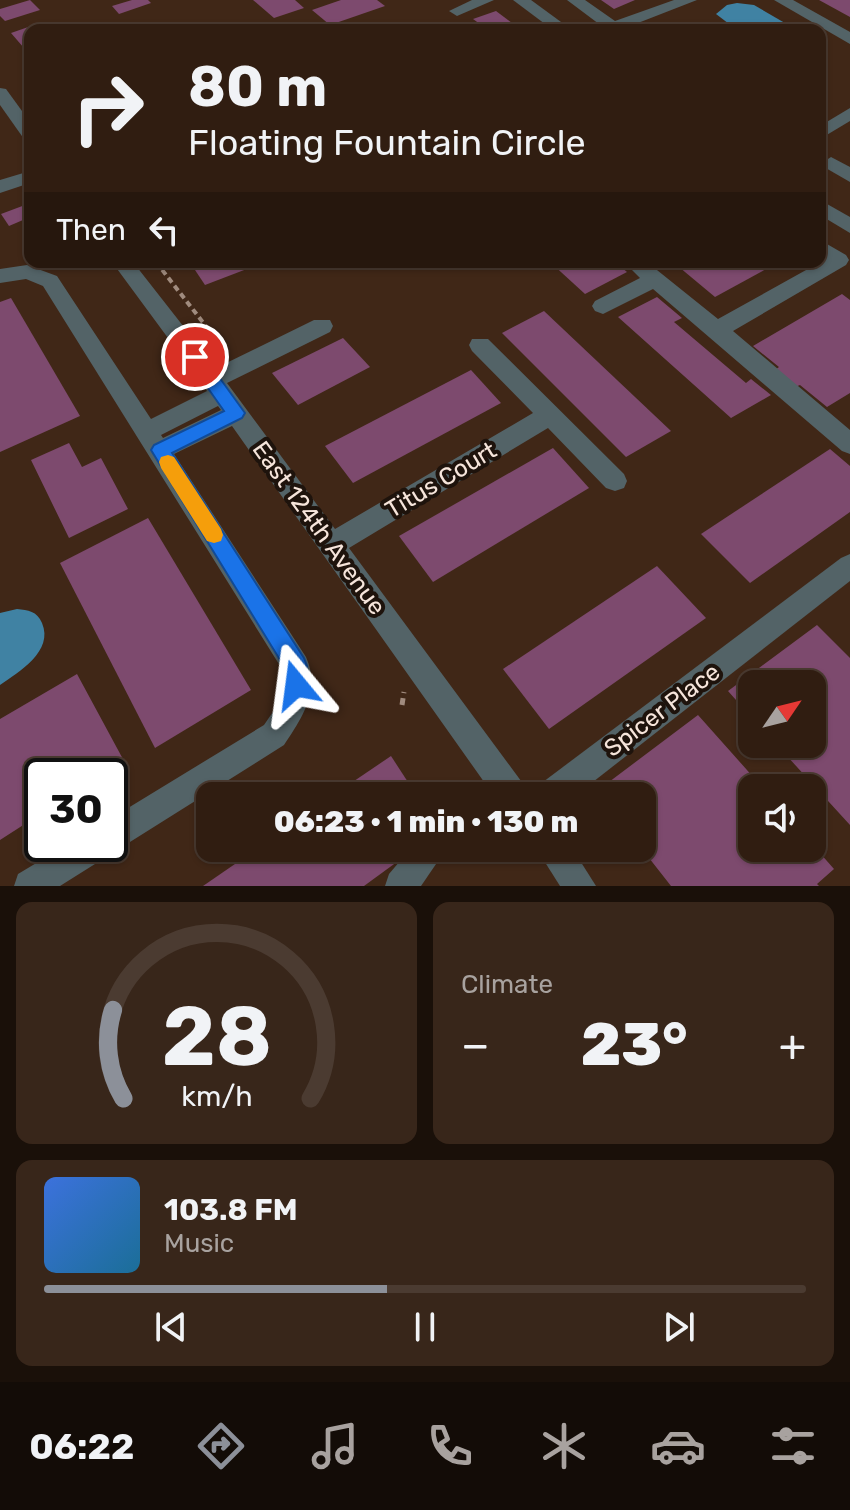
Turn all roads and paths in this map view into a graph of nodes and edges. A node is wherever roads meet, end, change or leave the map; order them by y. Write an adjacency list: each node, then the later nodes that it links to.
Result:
1 (486, 0): 6 (street)
2 (521, 0): 7 (street)
3 (575, 0): 8 (street)
4 (689, 0): 9 (street)
5 (782, 0): 10 (street)
6 (457, 11)
7 (555, 24)
8 (609, 24)
9 (621, 24)
10 (824, 24)
11 (826, 25): 12 (street)
12 (850, 39)
13 (0, 93): 15 (street)
14 (850, 113): 16 (street)
15 (24, 127)
16 (826, 130)
17 (831, 163): 18 (street)
18 (850, 176)
19 (24, 179): 20 (street)
20 (0, 187)
21 (826, 210): 22 (street)
22 (850, 226)
23 (826, 251): 24 (street)
24 (844, 264): 32 (street)
25 (129, 268): 35 (street, East 124th Avenue)
26 (161, 268): 34 (path)
27 (641, 268): 29 (street)
28 (0, 276): 37 (street)
29 (654, 279): 30 (street); 32 (street)
30 (603, 306)
31 (322, 326): 35 (street)
32 (717, 330): 38 (street)
33 (480, 345): 36 (street)
34 (230, 357)
35 (223, 395): 37 (street); 40 (street, East 124th Avenue)
36 (550, 415): 39 (street); 40 (street, Titus Court)
37 (154, 441): 44 (street)
38 (850, 444)
39 (615, 481)
40 (331, 545): 42 (street, East 124th Avenue)
41 (850, 566): 43 (street, Spicer Place)
42 (499, 782)
43 (568, 782)
44 (128, 826)
45 (69, 862): 48 (street)
46 (420, 862): 49 (street)
47 (562, 862): 50 (street)
48 (30, 886)
49 (401, 886)
50 (580, 886)

